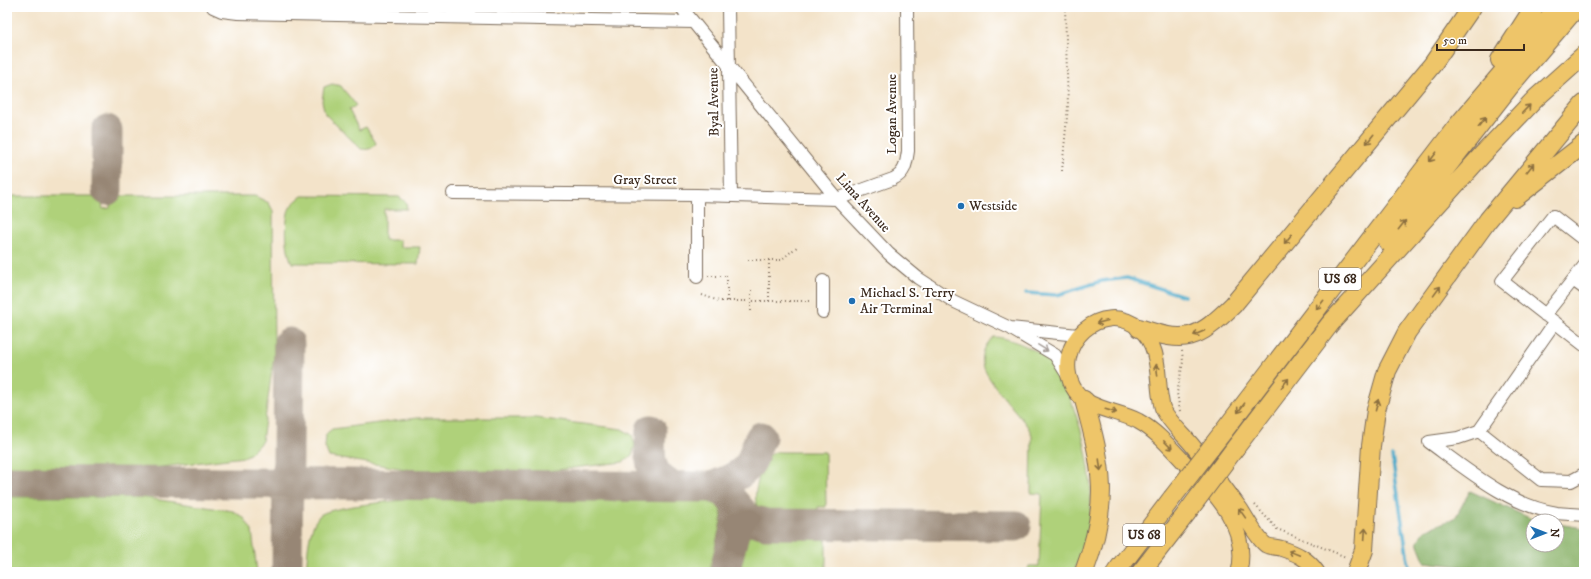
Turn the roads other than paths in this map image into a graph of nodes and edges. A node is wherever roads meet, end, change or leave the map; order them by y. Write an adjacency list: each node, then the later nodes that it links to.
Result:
1 (681, 7): 10 (street, Lima Avenue)
2 (728, 7): 12 (street, Byal Avenue)
3 (907, 7): 20 (street, Logan Avenue)
4 (1457, 7): 14 (highway)
5 (1472, 7): 14 (highway)
6 (1534, 7): 15 (highway, US 68)
7 (1558, 7): 15 (highway)
8 (1577, 7): 30 (highway, one-way to 8)
9 (214, 8): 10 (street)
10 (693, 22): 12 (street, Lima Avenue)
11 (1584, 55): 30 (highway, US 68, one-way to 11)
12 (728, 66): 19 (street, Byal Avenue); 20 (street, Lima Avenue)
13 (1584, 104): 21 (highway, one-way to 13)
14 (1395, 109): 32 (highway, one-way to 32)
15 (1457, 126): 42 (highway, US 68, one-way to 42, bridge)
16 (1584, 144): 21 (highway)
17 (453, 193): 18 (street, Gray Street)
18 (697, 195): 19 (street, Gray Street); 24 (street)
19 (731, 196): 20 (street, Gray Street)
20 (837, 198): 31 (street, Lima Avenue)
21 (1488, 220): 40 (highway, one-way to 21)
22 (1584, 240): 29 (street)
23 (1584, 266): 26 (street)
24 (697, 276)
25 (824, 280): 28 (street)
26 (1573, 280): 27 (street); 29 (street)
27 (1584, 288)
28 (823, 306)
29 (1550, 318): 34 (street); 37 (street)
30 (1330, 324): 43 (highway, US 68, one-way to 30, bridge)
31 (1010, 328): 33 (street, Lima Avenue); 35 (street, one-way to 35)
32 (1139, 328): 33 (main road, one-way to 33); 45 (main road, one-way to 32)
33 (1078, 335): 35 (main road)
34 (1584, 345)
35 (1068, 376): 36 (main road)
36 (1084, 400): 41 (highway, one-way to 41); 44 (main road, one-way to 44)
37 (1480, 431): 38 (street); 39 (street)
38 (1584, 474)
39 (1584, 515)
40 (1352, 565)
41 (1084, 572)
42 (1116, 572)
43 (1141, 572)
44 (1239, 572)
45 (1318, 572)

